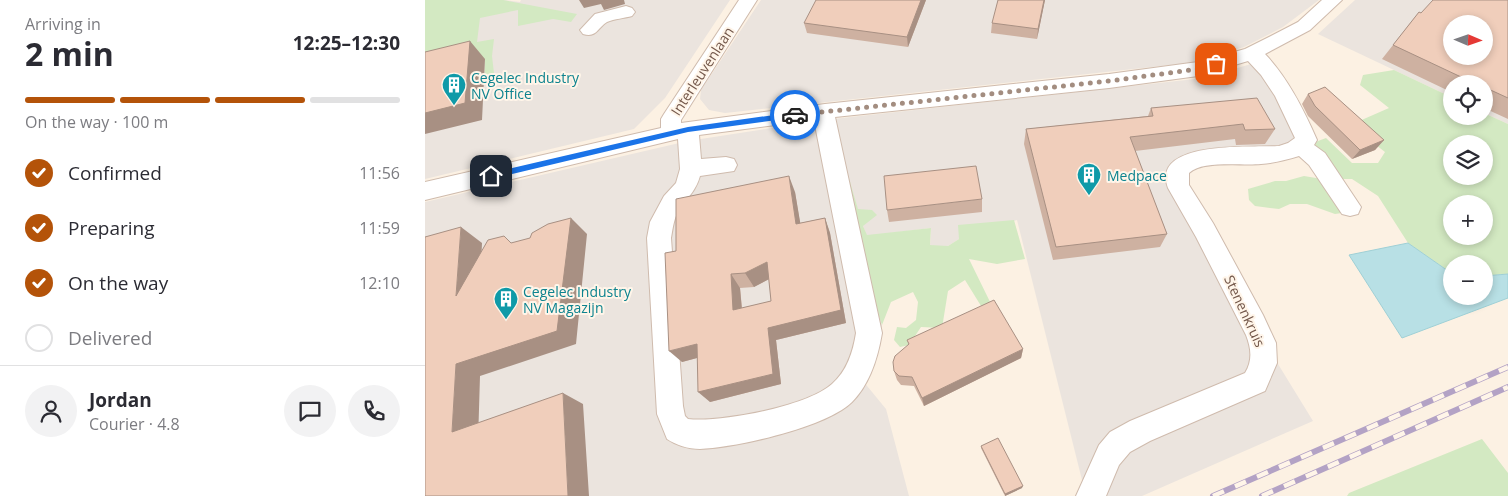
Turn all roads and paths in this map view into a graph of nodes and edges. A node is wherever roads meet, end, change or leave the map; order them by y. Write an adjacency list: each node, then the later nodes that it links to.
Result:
1 (748, 0): 7 (street, Interleuvenlaan)
2 (1333, 0): 5 (street)
3 (626, 12): 4 (street)
4 (589, 30)
5 (1252, 53): 6 (street); 8 (street)
6 (825, 111): 7 (street); 10 (street)
7 (679, 131): 10 (street); 11 (street, Interleuvenlaan)
8 (1301, 147): 12 (street); 13 (street, Stenenkruis)
9 (727, 165): 10 (street)
10 (691, 170)
11 (425, 191)
12 (1350, 207)
13 (1091, 496)

